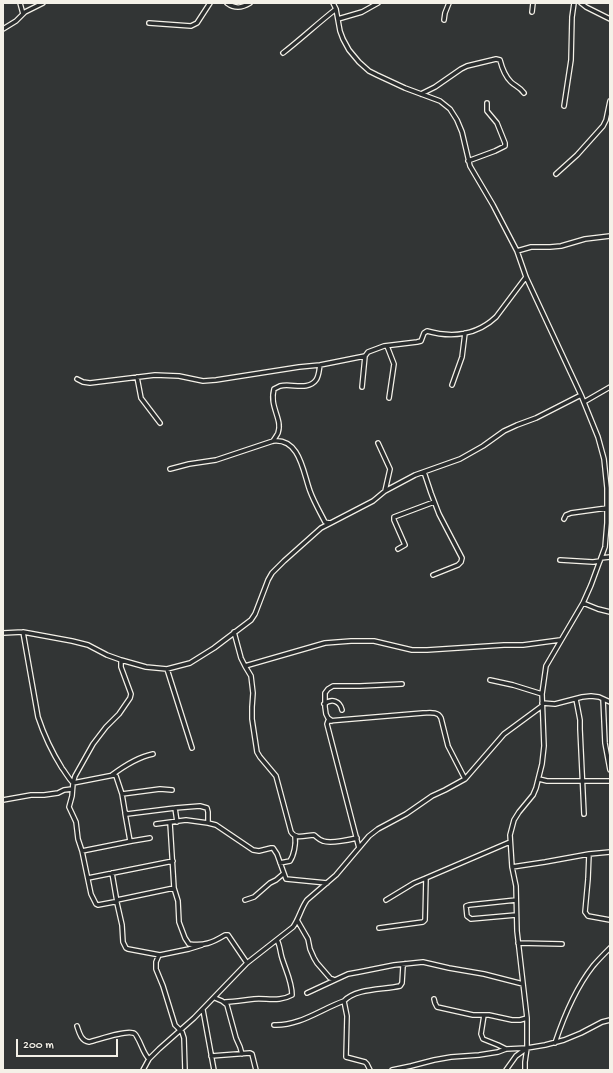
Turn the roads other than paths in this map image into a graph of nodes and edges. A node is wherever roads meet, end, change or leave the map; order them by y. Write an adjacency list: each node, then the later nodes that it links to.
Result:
1 (20, 3): 14 (street)
2 (43, 3): 14 (street)
3 (210, 3): 18 (street)
4 (227, 3): 5 (street)
5 (250, 3)
6 (333, 3): 12 (street)
7 (378, 3): 15 (street)
8 (448, 3): 17 (street)
9 (533, 3): 13 (street)
10 (574, 3): 25 (street)
11 (581, 3): 16 (street)
12 (336, 9): 15 (street); 20 (street)
13 (532, 12)
14 (23, 14): 19 (street)
15 (338, 19): 22 (street)
16 (610, 19)
17 (444, 20)
18 (149, 23)
19 (3, 29)
20 (283, 53)
21 (524, 92): 22 (street)
22 (420, 94): 26 (street)
23 (610, 101): 27 (street)
24 (487, 104): 26 (street)
25 (564, 106)
26 (468, 161): 29 (street)
27 (556, 174)
28 (610, 236): 29 (street)
29 (517, 250): 30 (street)
30 (526, 277): 31 (street); 40 (street)
31 (465, 333): 32 (street); 37 (street)
32 (387, 346): 33 (street); 41 (street)
33 (365, 356): 34 (street); 38 (street)
34 (320, 365): 35 (street); 44 (street)
35 (137, 377): 36 (street); 43 (street)
36 (77, 379)
37 (452, 385)
38 (362, 387)
39 (610, 387): 42 (street)
40 (581, 394): 42 (street); 47 (street)
41 (389, 398)
42 (584, 402): 50 (street)
43 (160, 423)
44 (273, 441): 46 (street); 52 (street)
45 (378, 443): 48 (street)
46 (170, 468)
47 (424, 472): 48 (street); 49 (street)
48 (384, 492): 52 (street)
49 (434, 502): 53 (street); 57 (street)
50 (607, 508): 51 (street); 56 (street)
51 (564, 519)
52 (330, 523): 61 (street)
53 (398, 549)
54 (610, 557): 56 (street)
55 (560, 560): 56 (street)
56 (600, 560): 58 (street)
57 (433, 575)
58 (583, 603): 59 (street); 63 (street)
59 (610, 612)
60 (23, 632): 62 (street); 64 (street); 85 (street)
61 (234, 632): 65 (street); 66 (street)
62 (3, 634)
63 (560, 640): 65 (street); 69 (street)
64 (121, 660): 66 (street); 85 (street)
65 (245, 666): 97 (street)
66 (167, 669): 77 (street)
67 (490, 680): 69 (street)
68 (402, 684): 73 (street)
69 (542, 694): 74 (street)
70 (576, 699): 71 (street); 74 (street); 83 (street)
71 (603, 699): 72 (street); 79 (street)
72 (610, 702)
73 (324, 704): 75 (street); 76 (street)
74 (542, 705): 81 (street); 82 (street)
75 (342, 710)
76 (332, 721): 81 (street); 99 (street)
77 (192, 748)
78 (153, 754): 80 (street)
79 (610, 770)
80 (112, 775): 85 (street); 88 (street)
81 (465, 779): 102 (street)
82 (539, 779): 83 (street); 101 (street)
83 (582, 780): 84 (street); 92 (street)
84 (610, 781)
85 (72, 784): 86 (street)
86 (72, 789): 89 (street); 103 (street)
87 (172, 790): 88 (street)
88 (122, 794): 91 (street)
89 (3, 800)
90 (175, 808): 91 (street); 93 (street); 95 (street)
91 (125, 812): 100 (street)
92 (584, 814)
93 (177, 822): 94 (street); 95 (street)
94 (170, 823): 96 (street); 106 (street)
95 (208, 823): 107 (street)
96 (156, 824)
97 (295, 837): 99 (street); 107 (street)
98 (150, 838): 100 (street)
99 (357, 838): 102 (street)
100 (130, 841): 103 (street)
101 (510, 842): 108 (street); 112 (street)
102 (359, 848): 113 (street)
103 (82, 851): 111 (street)
104 (610, 852): 105 (street)
105 (590, 854): 108 (street); 121 (street)
106 (173, 861): 109 (street); 114 (street)
107 (280, 863): 110 (street)
108 (512, 867): 117 (street)
109 (112, 873): 111 (street); 118 (street)
110 (283, 874): 113 (street); 115 (street)
111 (88, 878): 118 (street)
112 (426, 878): 116 (street); 122 (street)
113 (327, 883): 120 (street)
114 (174, 888): 118 (street); 126 (street)
115 (245, 900)
116 (386, 900)
117 (516, 900): 119 (street); 119 (street)
118 (117, 902): 128 (street)
119 (516, 915): 124 (street)
120 (297, 920): 123 (street); 131 (street)
121 (610, 920)
122 (379, 928)
123 (277, 940): 129 (street); 137 (street)
124 (518, 943): 125 (street); 132 (street)
125 (562, 944)
126 (202, 945): 128 (street); 129 (street)
127 (610, 948): 145 (street)
128 (159, 955): 144 (street)
129 (247, 963): 134 (street)
130 (405, 964): 131 (street); 132 (street); 136 (street)
131 (336, 980): 133 (street)
132 (524, 984): 140 (street)
133 (306, 993)
134 (214, 998): 137 (street); 138 (street)
135 (434, 999): 139 (street)
136 (344, 1001): 142 (street); 155 (street)
137 (225, 1002): 148 (street)
138 (203, 1010): 144 (street); 149 (street)
139 (484, 1015): 140 (street); 147 (street)
140 (527, 1018): 146 (street)
141 (610, 1020): 145 (street)
142 (274, 1025)
143 (77, 1026): 150 (street)
144 (180, 1031): 150 (street); 152 (street)
145 (555, 1043): 146 (street)
146 (527, 1048): 147 (street); 157 (street); 158 (street)
147 (506, 1049): 156 (street)
148 (242, 1054): 149 (street); 154 (street)
149 (211, 1056): 153 (street)
150 (149, 1059): 151 (street)
151 (143, 1070)
152 (185, 1070)
153 (214, 1070)
154 (256, 1070)
155 (370, 1070)
156 (392, 1070)
157 (506, 1070)
158 (525, 1070)

